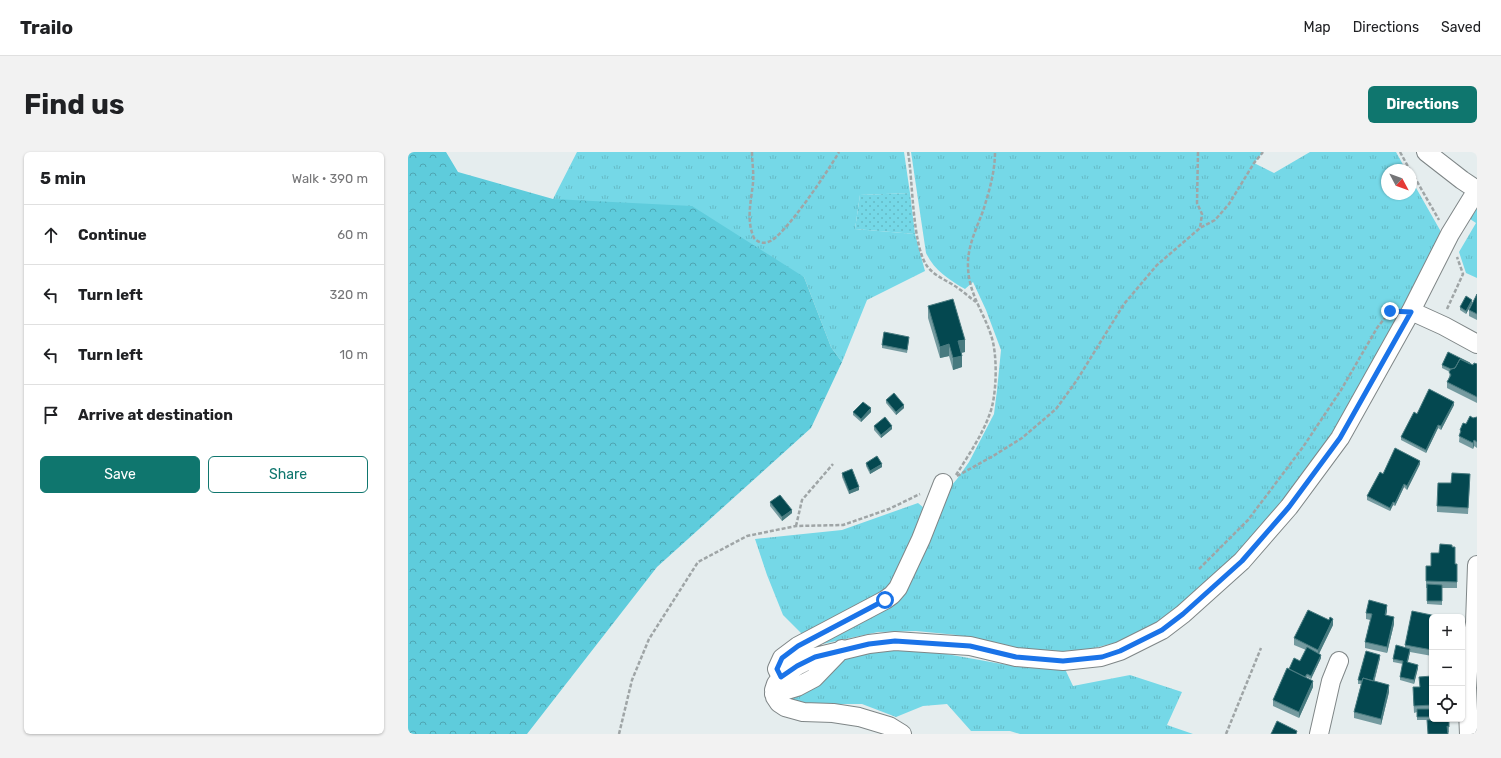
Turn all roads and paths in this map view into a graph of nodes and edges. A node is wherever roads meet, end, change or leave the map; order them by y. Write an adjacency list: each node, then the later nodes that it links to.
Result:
1 (752, 152): 2 (path)
2 (839, 152)
3 (908, 152): 12 (path)
4 (995, 152): 12 (path)
5 (1198, 152): 11 (path)
6 (1263, 152): 11 (path)
7 (1400, 152): 9 (path)
8 (1426, 152): 10 (street)
9 (1407, 164)
10 (1477, 190): 13 (street)
11 (1200, 228): 12 (path)
12 (976, 302)
13 (1411, 312): 14 (street); 19 (path); 21 (street)
14 (1477, 344)
15 (833, 464): 17 (path)
16 (943, 484): 17 (path); 23 (street)
17 (796, 526): 25 (path)
18 (1477, 565): 29 (street)
19 (1199, 569)
20 (1261, 648): 27 (path)
21 (843, 649): 23 (street); 24 (street)
22 (1339, 661): 28 (street)
23 (781, 677): 24 (street)
24 (774, 694): 26 (street)
25 (619, 734)
26 (902, 734)
27 (1226, 734)
28 (1319, 734)
29 (1469, 734)

